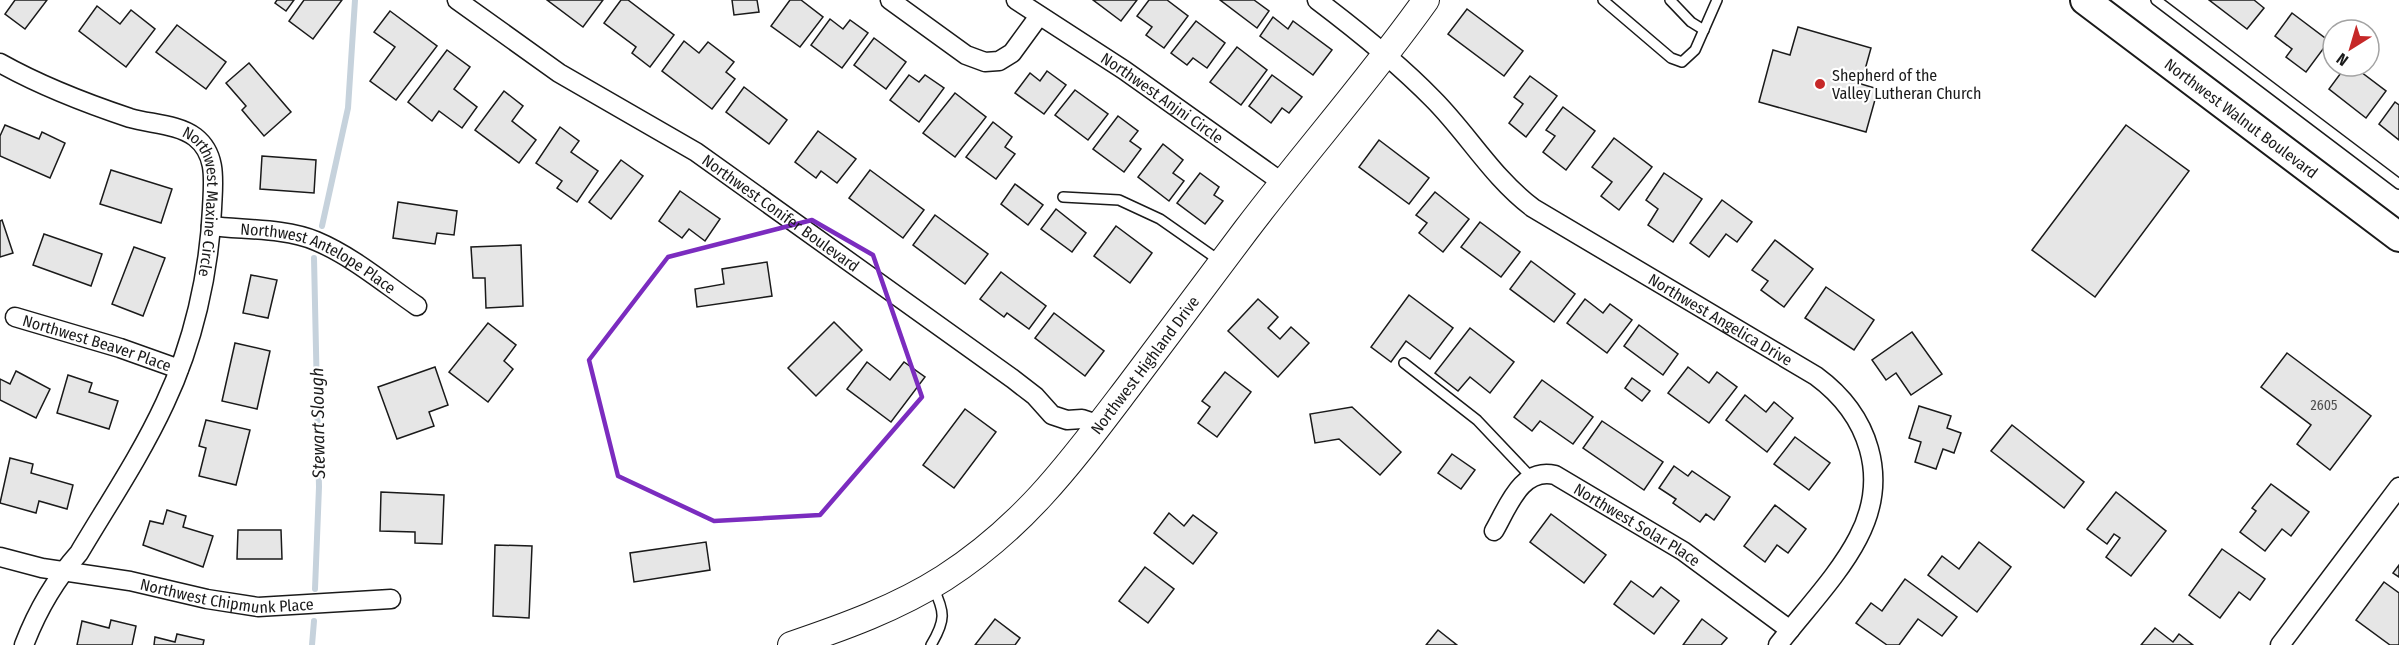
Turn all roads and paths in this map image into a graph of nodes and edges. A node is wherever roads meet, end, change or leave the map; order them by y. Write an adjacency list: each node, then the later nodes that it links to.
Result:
1 (457, 0): 25 (street, Northwest Conifer Boulevard)
2 (890, 0): 11 (street)
3 (1016, 0): 11 (street, Northwest Anjni Circle)
4 (1317, 0): 13 (street)
5 (1426, 0): 13 (main road, Northwest Highland Drive)
6 (1603, 0): 12 (lane)
7 (1670, 0): 12 (lane)
8 (1718, 0): 12 (lane)
9 (2085, 0): 19 (main road, Northwest Walnut Boulevard)
10 (2156, 0): 16 (lane)
11 (1039, 16): 15 (street, Northwest Anjni Circle)
12 (1704, 30)
13 (1388, 55): 15 (main road, Northwest Highland Drive); 33 (street, Northwest Angelica Drive)
14 (0, 63): 18 (street, Northwest Maxine Circle)
15 (1283, 183): 20 (main road, Northwest Highland Drive)
16 (2399, 184)
17 (1063, 197): 20 (lane)
18 (211, 226): 21 (street, Northwest Antelope Place); 24 (street, Northwest Maxine Circle)
19 (2399, 237)
20 (1222, 262): 25 (main road, Northwest Highland Drive)
21 (417, 306)
22 (15, 317): 24 (street, Northwest Beaver Place)
23 (1404, 363): 26 (lane)
24 (179, 369): 30 (street, Northwest Maxine Circle)
25 (1100, 425): 31 (main road, Northwest Highland Drive)
26 (1530, 476): 28 (street); 33 (street, Northwest Solar Place)
27 (2399, 487): 38 (street)
28 (1494, 531)
29 (0, 557): 30 (street, Northwest Chipmunk Place)
30 (63, 571): 32 (street, Northwest Chipmunk Place); 34 (street, Northwest Maxine Circle)
31 (932, 585): 35 (main road, Northwest Highland Drive); 36 (lane)
32 (390, 599)
33 (1790, 630): 37 (street, Northwest Angelica Drive)
34 (24, 645)
35 (791, 645)
36 (931, 645)
37 (1778, 645)
38 (2280, 645)

